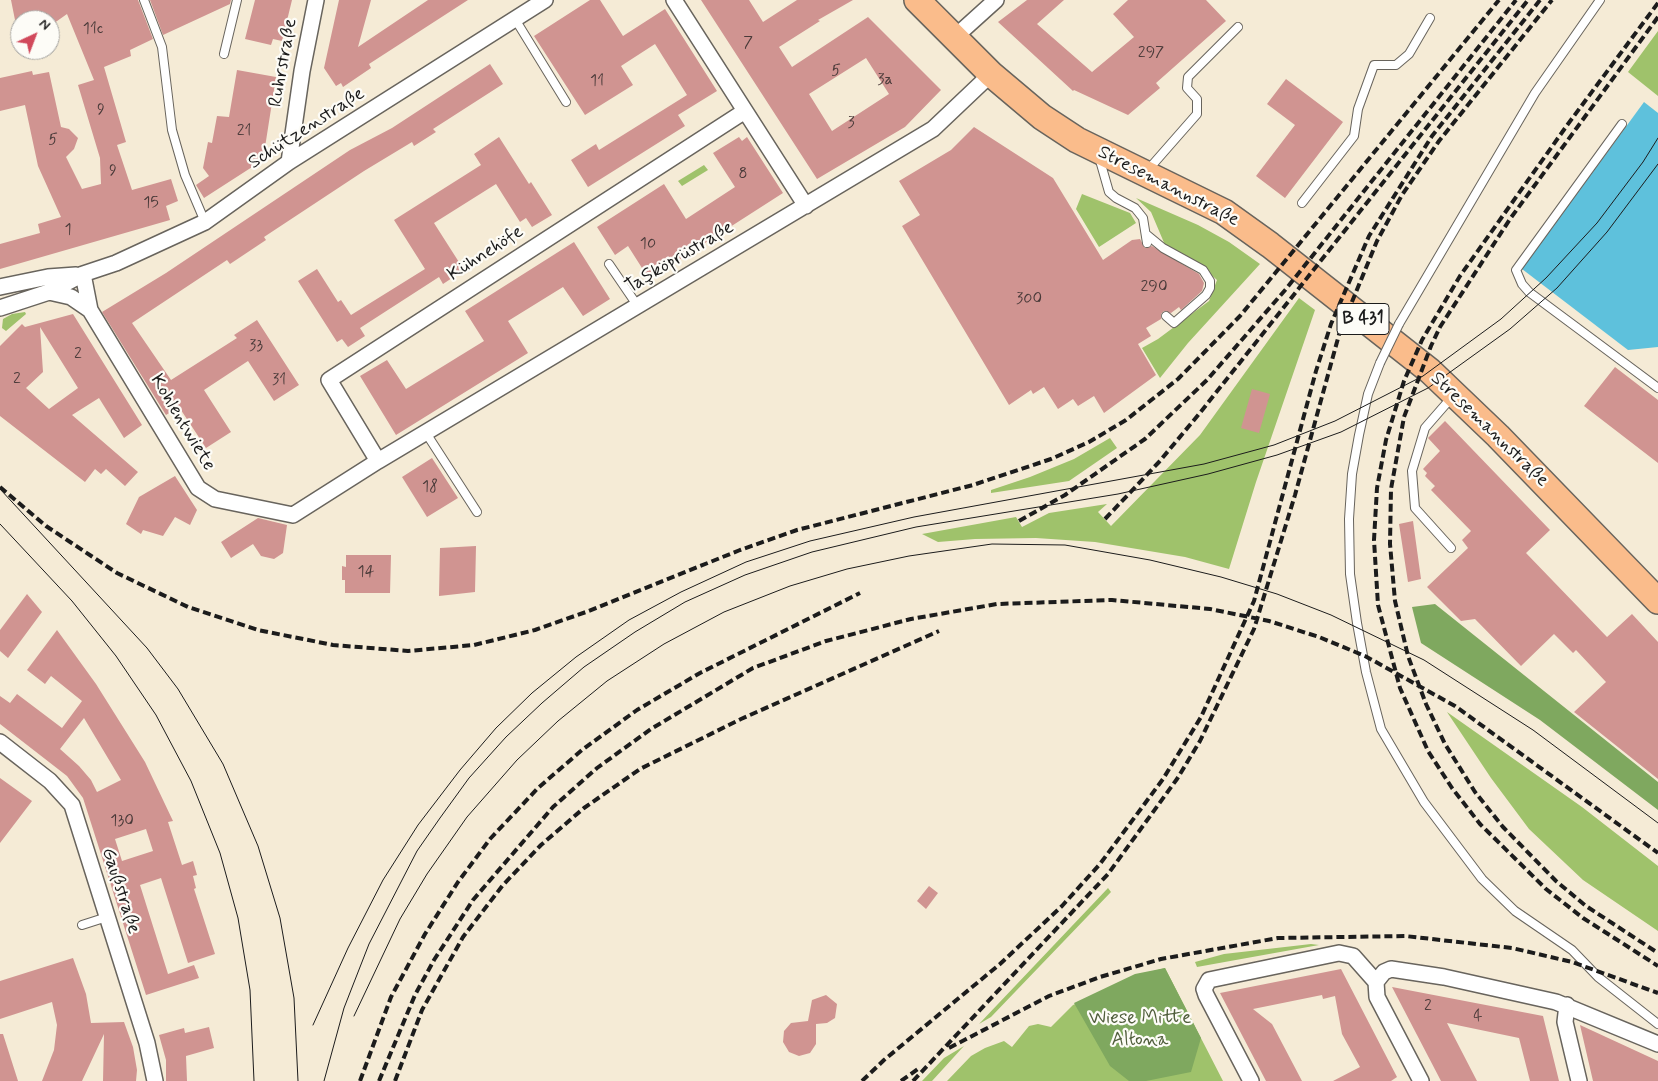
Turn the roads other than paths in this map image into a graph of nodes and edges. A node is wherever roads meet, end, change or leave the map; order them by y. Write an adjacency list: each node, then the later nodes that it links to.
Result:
1 (144, 0): 23 (lane)
2 (237, 0): 13 (lane)
3 (316, 0): 19 (street, Ruhrstraße)
4 (545, 0): 10 (street, Schützenstraße)
5 (674, 0): 16 (street)
6 (917, 0): 12 (main road, Stresemannstraße / B 431)
7 (996, 0): 12 (street)
8 (1600, 0): 46 (lane, bridge)
9 (1430, 18): 21 (lane)
10 (515, 19): 15 (lane); 19 (street, Schützenstraße)
11 (1238, 27): 20 (lane)
12 (955, 38): 14 (main road, Stresemannstraße / B 431)
13 (224, 54)
14 (991, 74): 18 (main road, Stresemannstraße / B 431); 22 (street, Taşköprüstraße)
15 (566, 102)
16 (745, 111): 22 (street); 37 (street, Kühnehöfe)
17 (1622, 124): 34 (lane)
18 (1098, 150): 20 (main road, Stresemannstraße / B 431); 24 (lane)
19 (289, 162): 23 (street, Schützenstraße)
20 (1145, 173): 35 (main road, Stresemannstraße / B 431)
21 (1302, 202)
22 (806, 206): 30 (street, Taşköprüstraße)
23 (205, 222): 27 (street, Schützenstraße)
24 (1146, 234): 25 (lane); 33 (lane)
25 (1147, 243)
26 (609, 264): 30 (lane)
27 (83, 274): 28 (street, Schützenstraße); 29 (street, Schützenstraße); 32 (street, Kohlentwiete)
28 (0, 287)
29 (48, 292): 31 (street, Schützenstraße); 32 (street, Kohlentwiete)
30 (637, 305): 36 (street, Taşköprüstraße)
31 (0, 308)
32 (90, 310): 37 (street, Kohlentwiete)
33 (1166, 316)
34 (1658, 388)
35 (1455, 394): 39 (lane); 40 (main road, Stresemannstraße / B 431)
36 (426, 433): 37 (street, Taşköprüstraße); 38 (lane)
37 (378, 461)
38 (477, 512)
39 (1451, 548)
40 (1658, 601)
41 (0, 742): 42 (street, Gaußstraße)
42 (107, 917): 43 (lane); 48 (street, Gaußstraße)
43 (82, 925)
44 (1376, 982): 45 (street); 49 (street); 50 (street)
45 (1567, 1005): 47 (street); 51 (street)
46 (1658, 1024)
47 (1658, 1044)
48 (155, 1081)
49 (1251, 1081)
50 (1421, 1081)
51 (1579, 1081)

